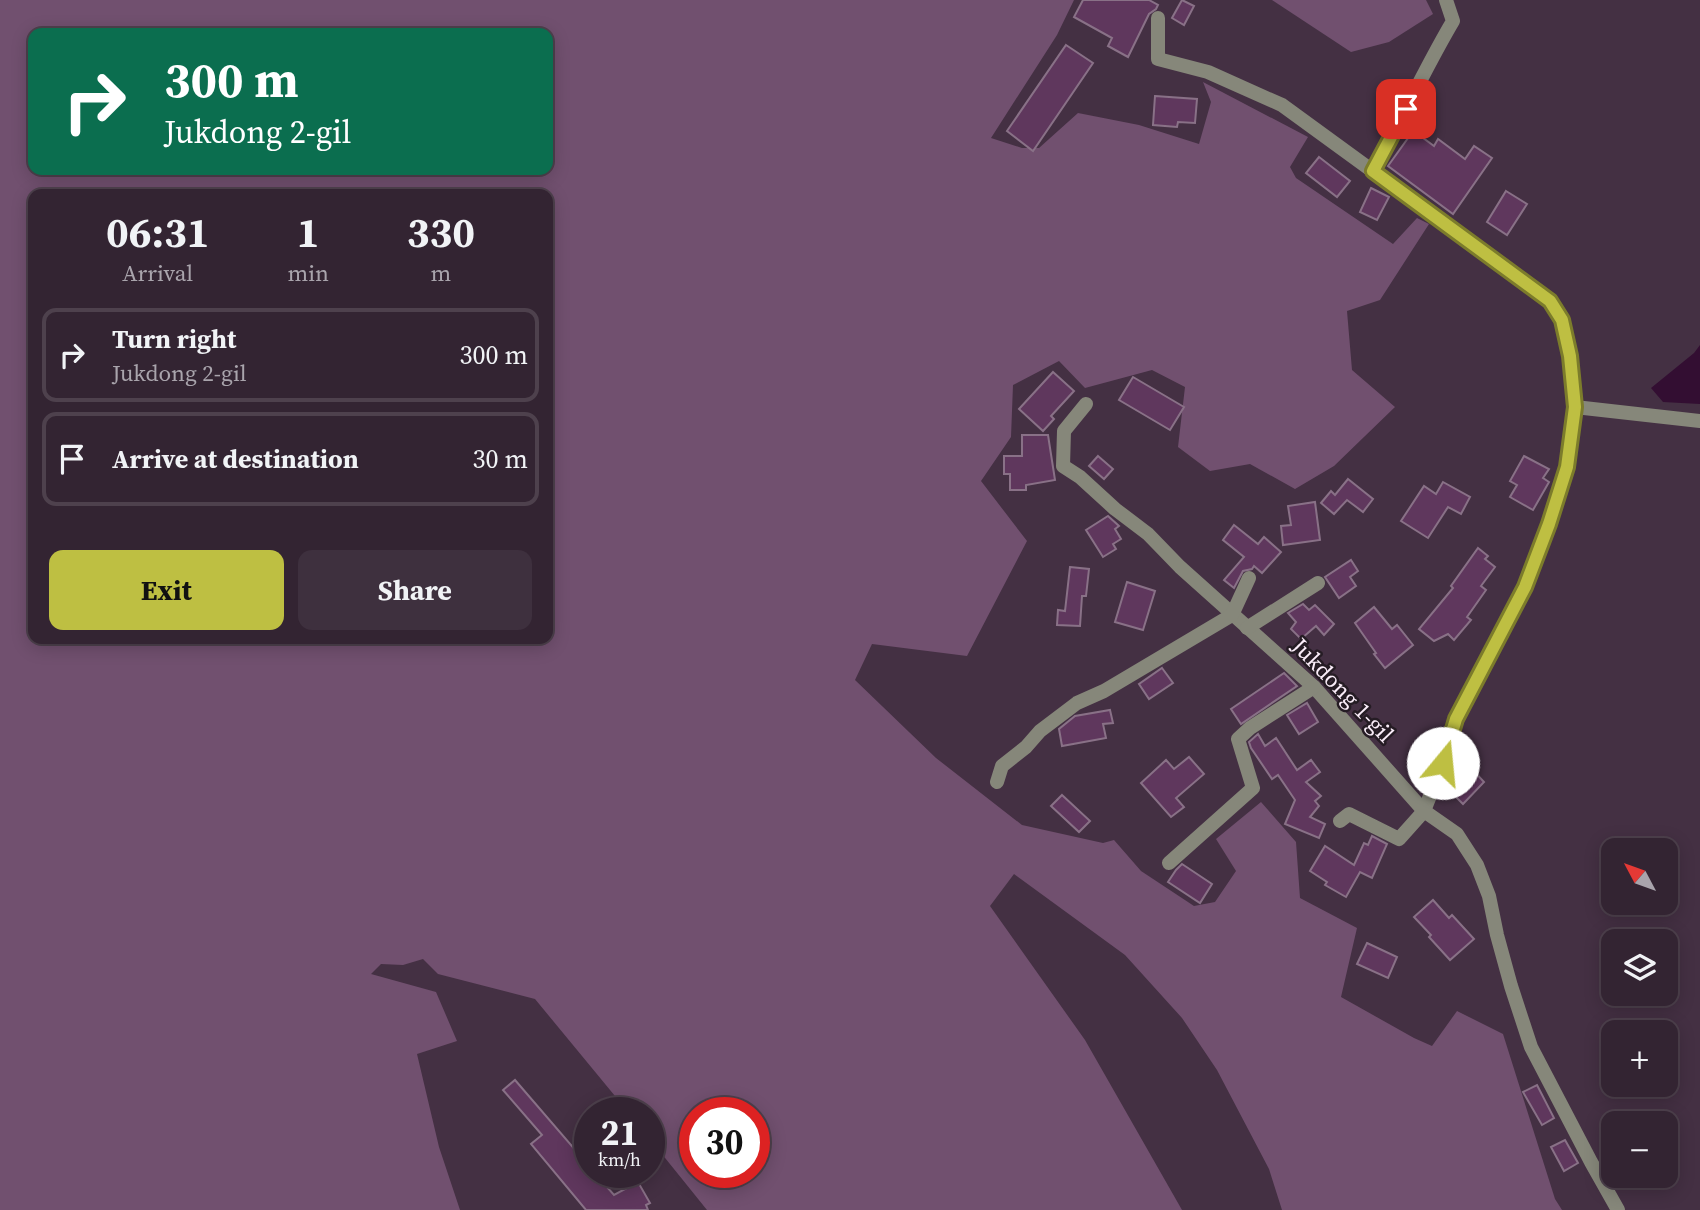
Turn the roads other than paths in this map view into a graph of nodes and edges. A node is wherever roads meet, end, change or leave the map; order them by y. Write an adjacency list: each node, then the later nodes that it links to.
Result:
1 (1446, 0): 3 (street)
2 (1158, 18): 3 (street)
3 (1373, 171): 5 (street)
4 (1086, 404): 9 (street, Jukdong 1-gil)
5 (1575, 407): 6 (street); 13 (street)
6 (1700, 421)
7 (1249, 578): 9 (street)
8 (1318, 583): 10 (street)
9 (1232, 615): 10 (street, Jukdong 1-gil); 12 (street)
10 (1247, 628): 11 (street, Jukdong 1-gil)
11 (1314, 687): 13 (street, Jukdong 1-gil); 15 (street)
12 (997, 782)
13 (1424, 811): 14 (street); 16 (street, Jukdong 1-gil)
14 (1340, 821)
15 (1168, 863)
16 (1618, 1210)

